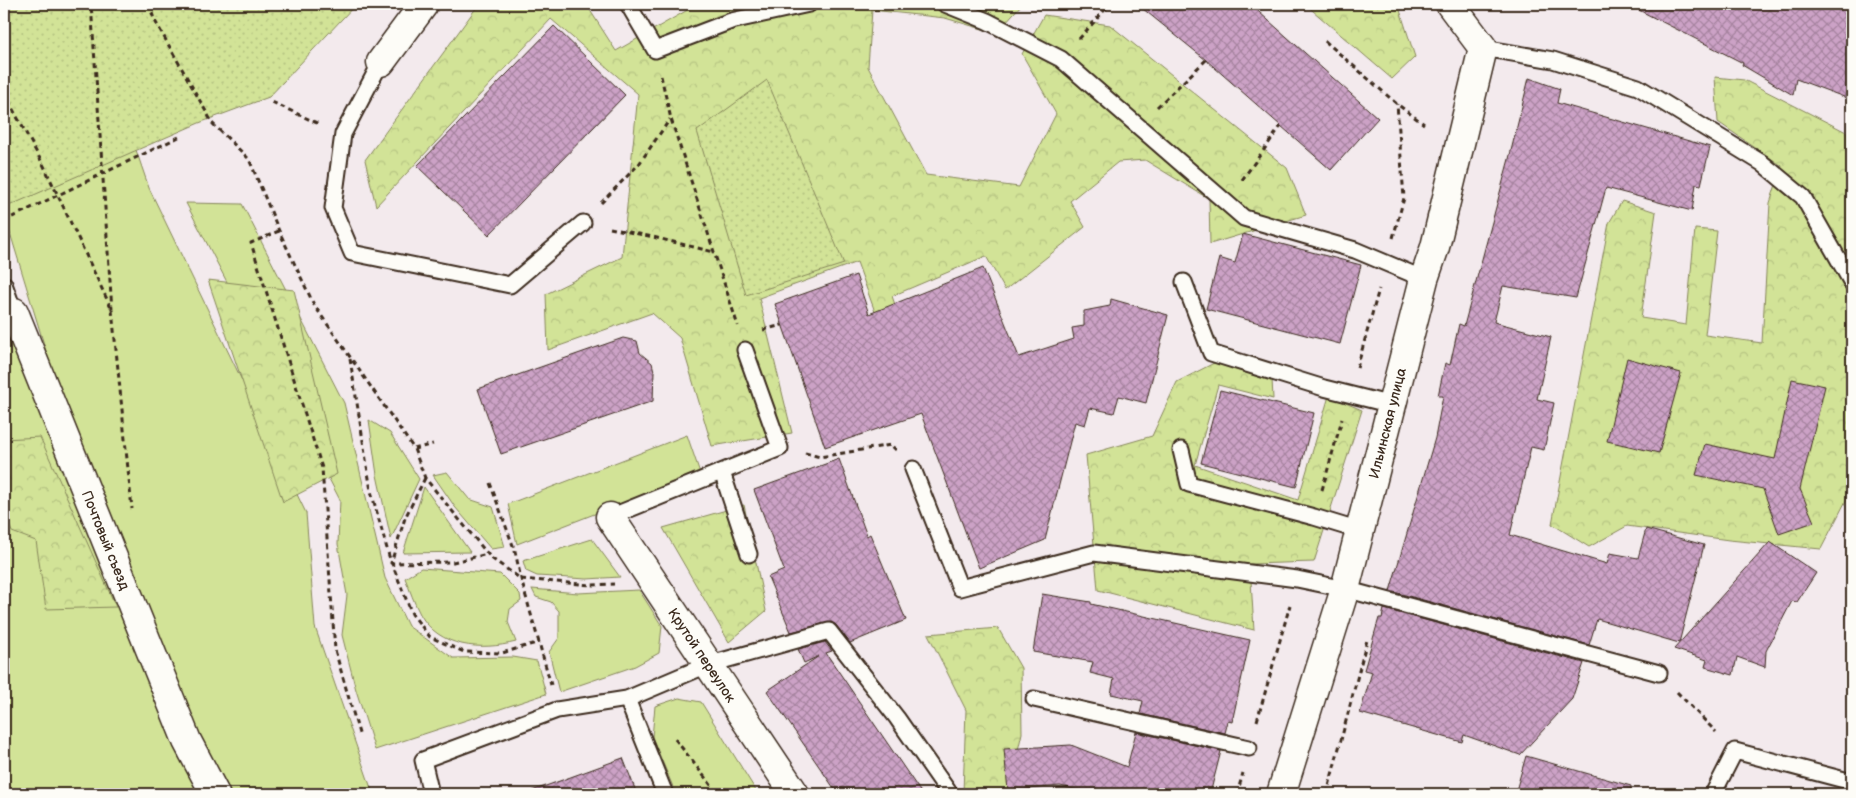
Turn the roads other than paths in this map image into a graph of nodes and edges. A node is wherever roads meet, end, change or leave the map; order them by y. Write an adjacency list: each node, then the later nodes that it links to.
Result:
1 (424, 4): 7 (street)
2 (628, 4): 3 (lane)
3 (809, 4)
4 (945, 4): 9 (lane)
5 (1450, 4): 6 (street)
6 (1483, 48): 9 (street, Ильинская улица); 11 (lane)
7 (381, 62): 8 (lane)
8 (582, 223)
9 (1424, 278): 15 (street, Ильинская улица)
10 (1184, 282): 15 (lane)
11 (1852, 283)
12 (4, 284): 13 (lane, Почтовый съезд)
13 (14, 312): 29 (street, Почтовый съезд)
14 (745, 350): 18 (lane)
15 (1392, 405): 20 (street, Ильинская улица)
16 (1181, 450): 20 (lane)
17 (913, 469): 22 (lane)
18 (722, 472): 19 (lane); 21 (lane)
19 (610, 517): 23 (street, Крутой переулок)
20 (1360, 531): 22 (street, Ильинская улица)
21 (749, 554)
22 (1345, 590): 24 (lane); 34 (street, Ильинская улица)
23 (707, 665): 25 (lane); 32 (street, Крутой переулок); 33 (lane)
24 (1659, 674)
25 (633, 696): 30 (lane); 31 (lane)
26 (1034, 699): 27 (lane)
27 (1249, 748)
28 (1852, 782): 35 (lane)
29 (215, 794)
30 (431, 794)
31 (665, 794)
32 (795, 794)
33 (950, 794)
34 (1281, 794)
35 (1713, 794)

